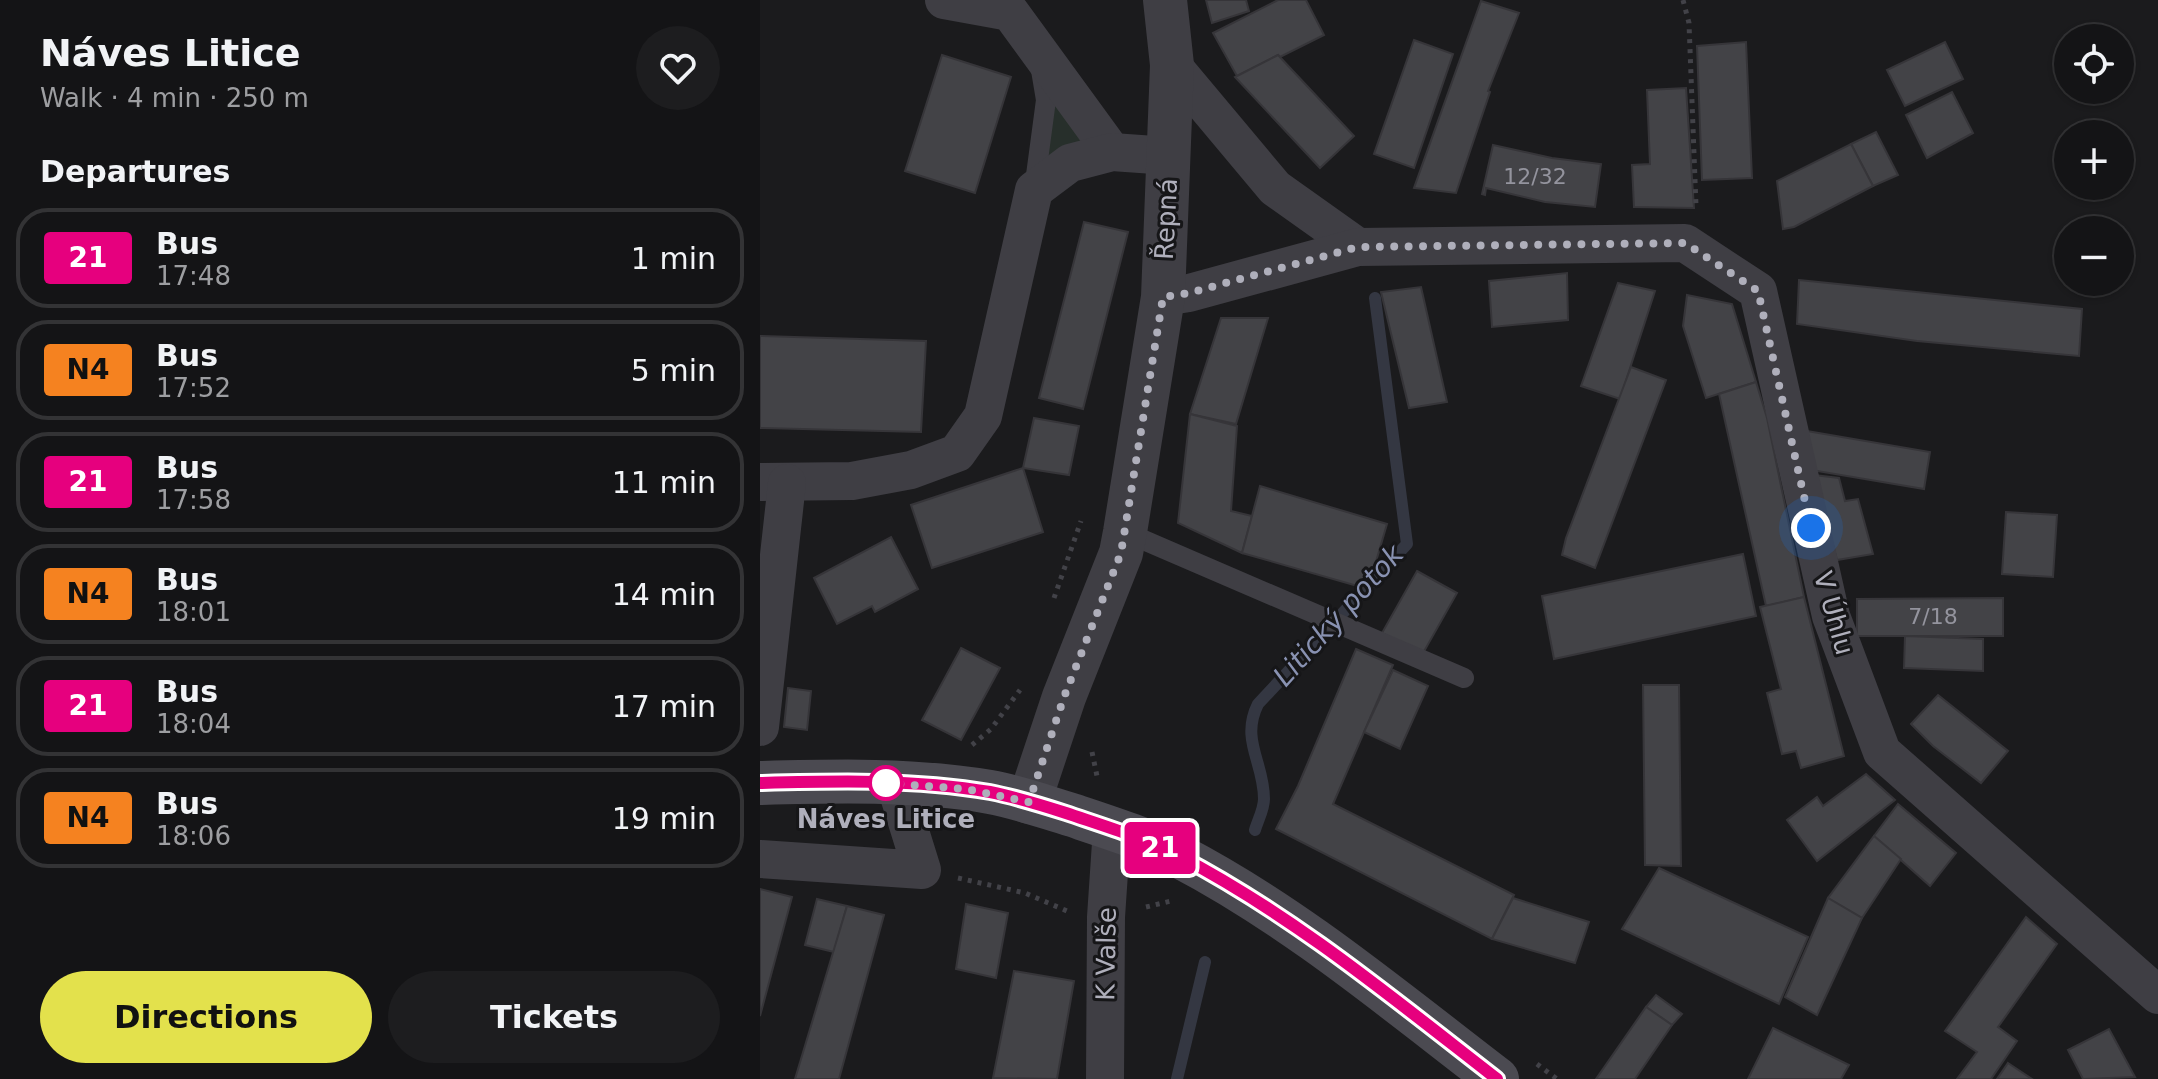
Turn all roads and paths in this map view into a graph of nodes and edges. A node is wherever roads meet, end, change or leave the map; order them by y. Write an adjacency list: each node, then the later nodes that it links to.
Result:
1 (944, 0): 4 (street)
2 (1165, 0): 5 (street, Řepná)
3 (1683, 0): 9 (path)
4 (1037, 49): 6 (street); 8 (lane)
5 (1172, 65): 7 (street, Řepná); 10 (street)
6 (1112, 152): 7 (street); 8 (street)
7 (1169, 156): 11 (street, Řepná)
8 (1034, 190): 12 (street)
9 (1685, 243): 10 (street); 28 (street, V Úhlu)
10 (1358, 247): 11 (street)
11 (1163, 297): 14 (street, Řepná)
12 (774, 482): 18 (street)
13 (1083, 515): 15 (path)
14 (1125, 532): 16 (lane); 22 (street, Řepná)
15 (1053, 601)
16 (1464, 678)
17 (1022, 687): 19 (path)
18 (760, 720)
19 (968, 748)
20 (760, 783): 21 (main road)
21 (895, 783): 22 (main road); 25 (street)
22 (1029, 802): 23 (main road)
23 (1112, 828): 27 (street, K Valše); 30 (main road)
24 (760, 859): 25 (street)
25 (922, 870): 27 (path)
26 (1182, 899): 27 (path)
27 (1106, 917): 29 (street, K Valše)
28 (2158, 995)
29 (1105, 1079)
30 (1497, 1079)

